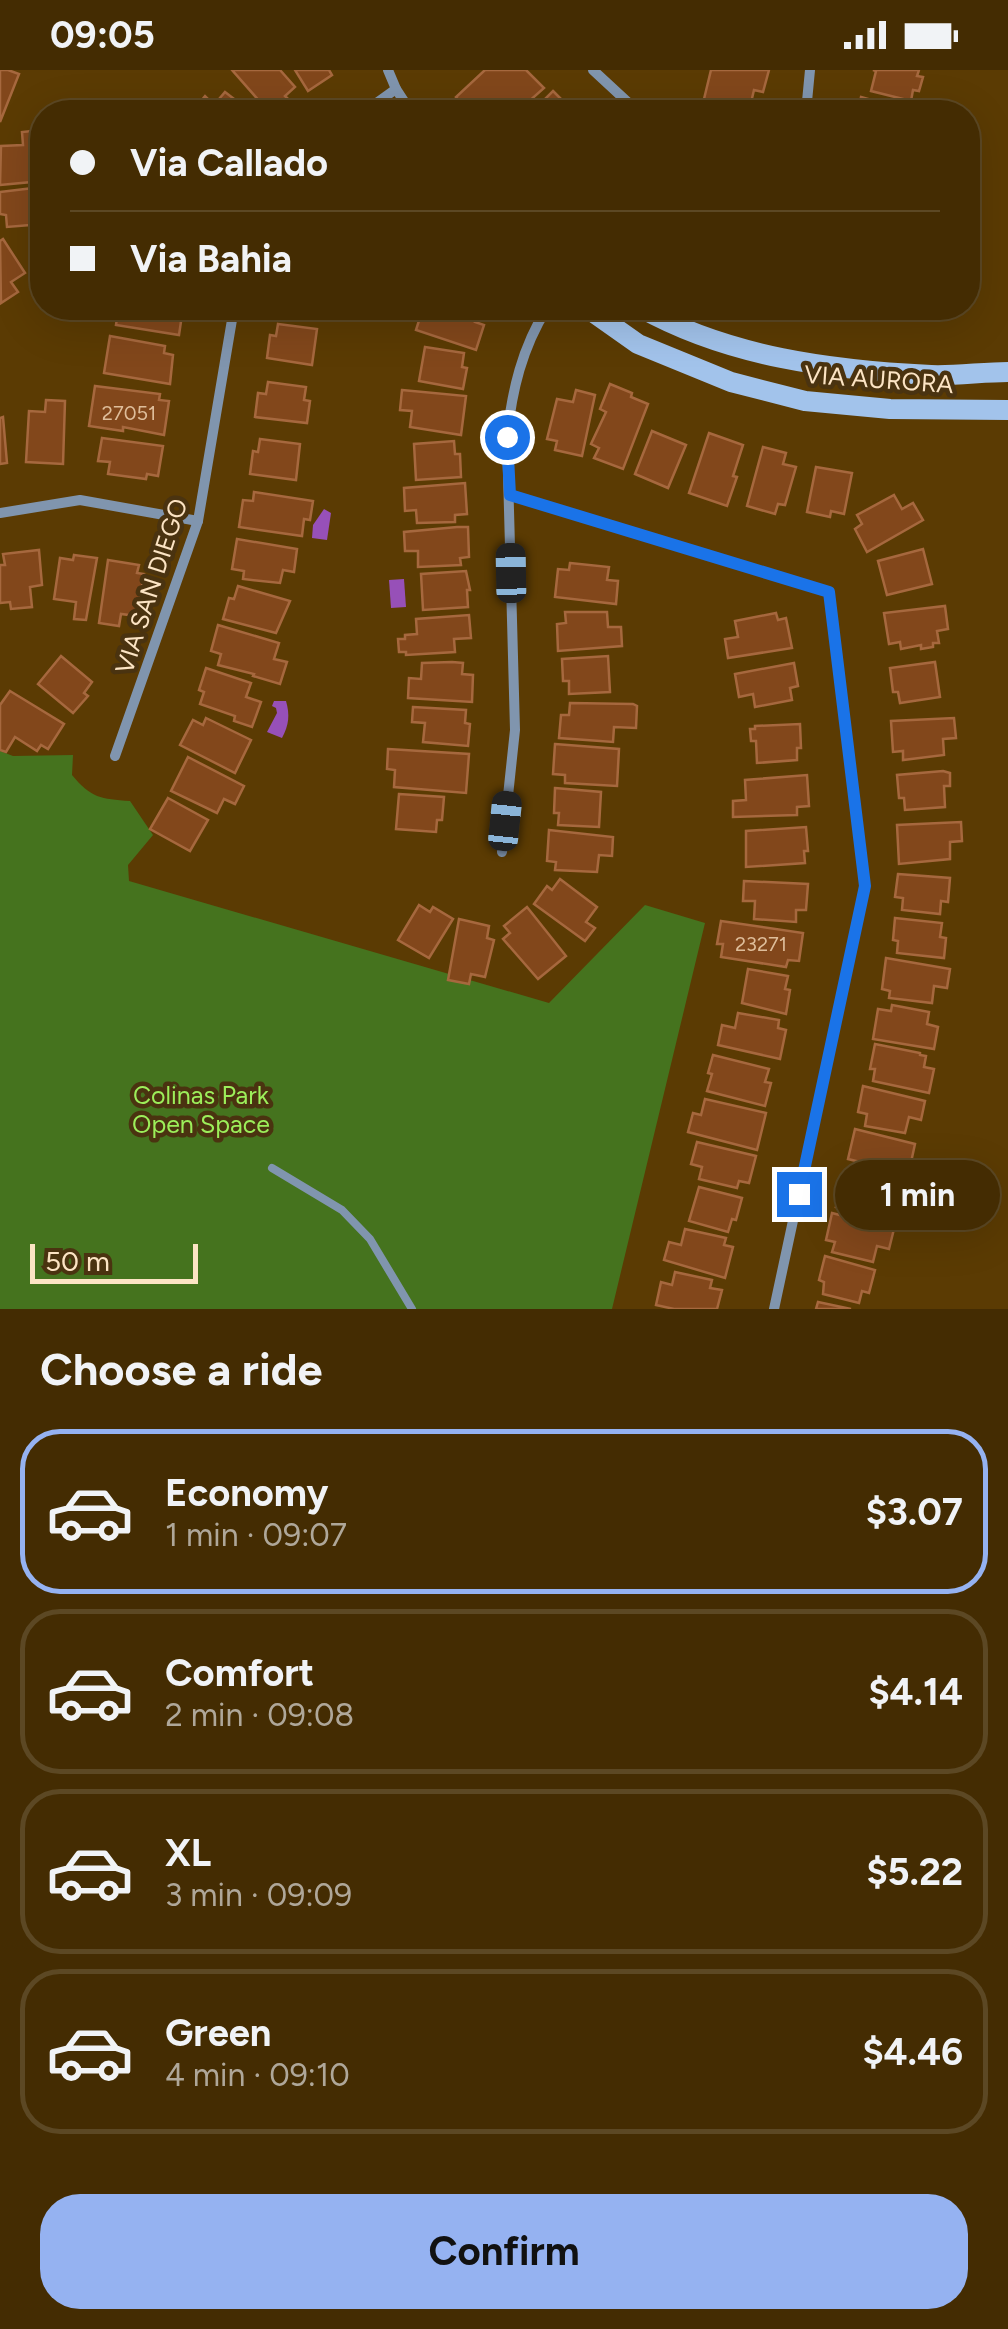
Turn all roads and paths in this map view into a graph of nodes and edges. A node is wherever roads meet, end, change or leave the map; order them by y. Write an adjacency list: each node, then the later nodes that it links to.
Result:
1 (388, 70): 4 (street)
2 (593, 70): 7 (street)
3 (810, 70): 8 (street)
4 (396, 89): 5 (street); 6 (street)
5 (381, 100)
6 (403, 100)
7 (625, 100)
8 (807, 100)
9 (232, 320): 17 (street, VIA SAN DIEGO)
10 (539, 320): 15 (street)
11 (604, 320): 14 (street, VIA AURORA)
12 (663, 320): 13 (street, VIA AURORA)
13 (1008, 372)
14 (1008, 410)
15 (510, 495): 19 (street); 22 (street)
16 (0, 513): 17 (street)
17 (198, 521): 18 (street, VIA SAN DIEGO)
18 (116, 756)
19 (502, 852)
20 (272, 1168): 21 (lane)
21 (412, 1309)
22 (774, 1309)

